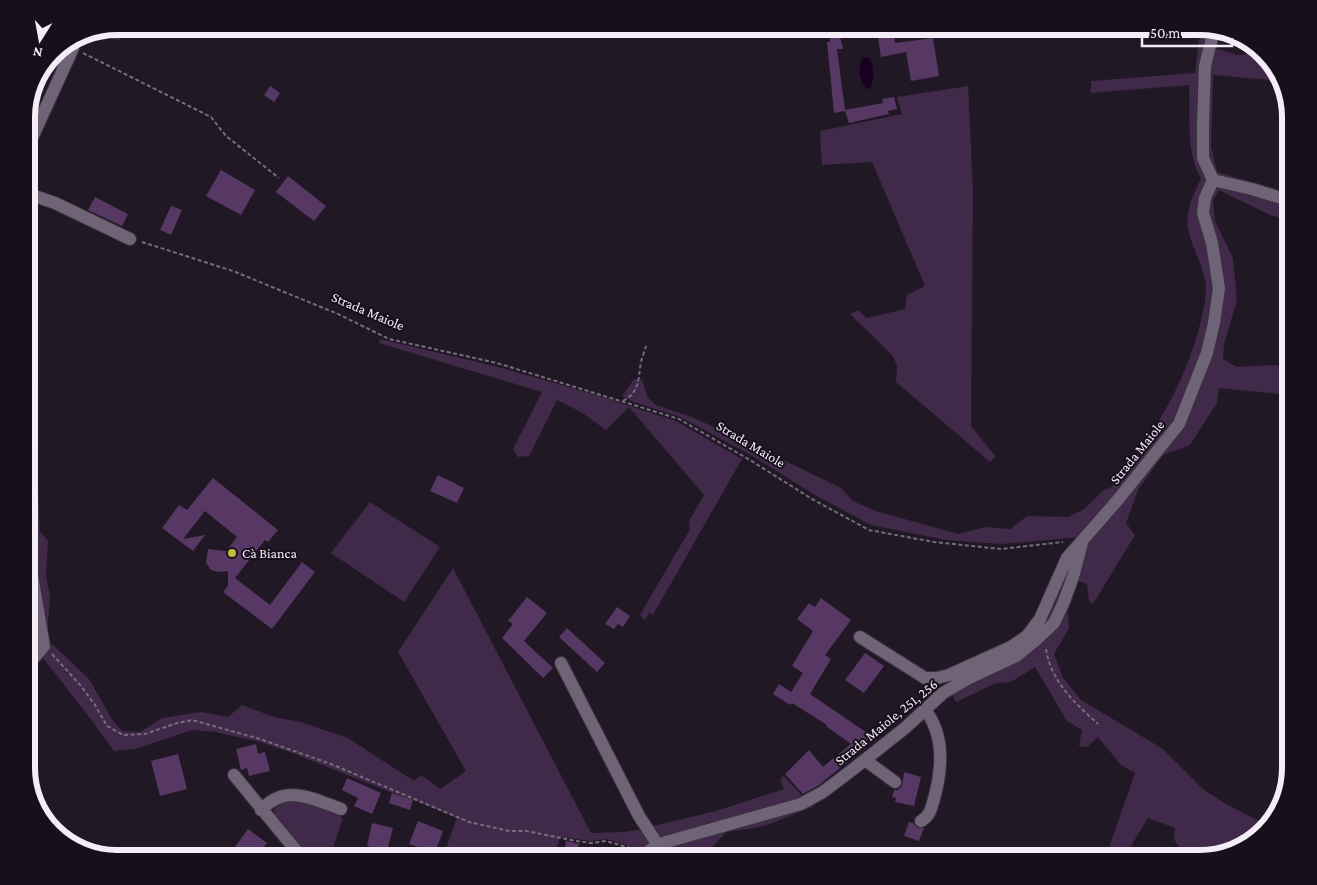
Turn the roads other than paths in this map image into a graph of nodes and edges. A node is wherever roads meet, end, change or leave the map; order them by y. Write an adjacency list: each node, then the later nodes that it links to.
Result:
1 (1212, 36): 4 (street)
2 (71, 49): 3 (street)
3 (35, 131)
4 (1213, 180): 6 (street); 8 (street, Strada Maiole)
5 (35, 196): 7 (street)
6 (1282, 198)
7 (130, 239)
8 (1083, 540): 10 (street); 13 (street, Strada Maiole, 251, 256)
9 (35, 593): 11 (street)
10 (860, 637)
11 (35, 656)
12 (560, 662): 20 (street)
13 (925, 710): 14 (street, Strada Maiole, 251, 256); 19 (street)
14 (864, 760): 16 (street); 20 (street, Strada Maiole, 251, 256)
15 (234, 775): 18 (street)
16 (895, 782)
17 (341, 809): 18 (street)
18 (261, 810): 21 (street)
19 (921, 821)
20 (658, 845): 22 (street, Strada Maiole, 251, 256)
21 (294, 850)
22 (652, 850)

